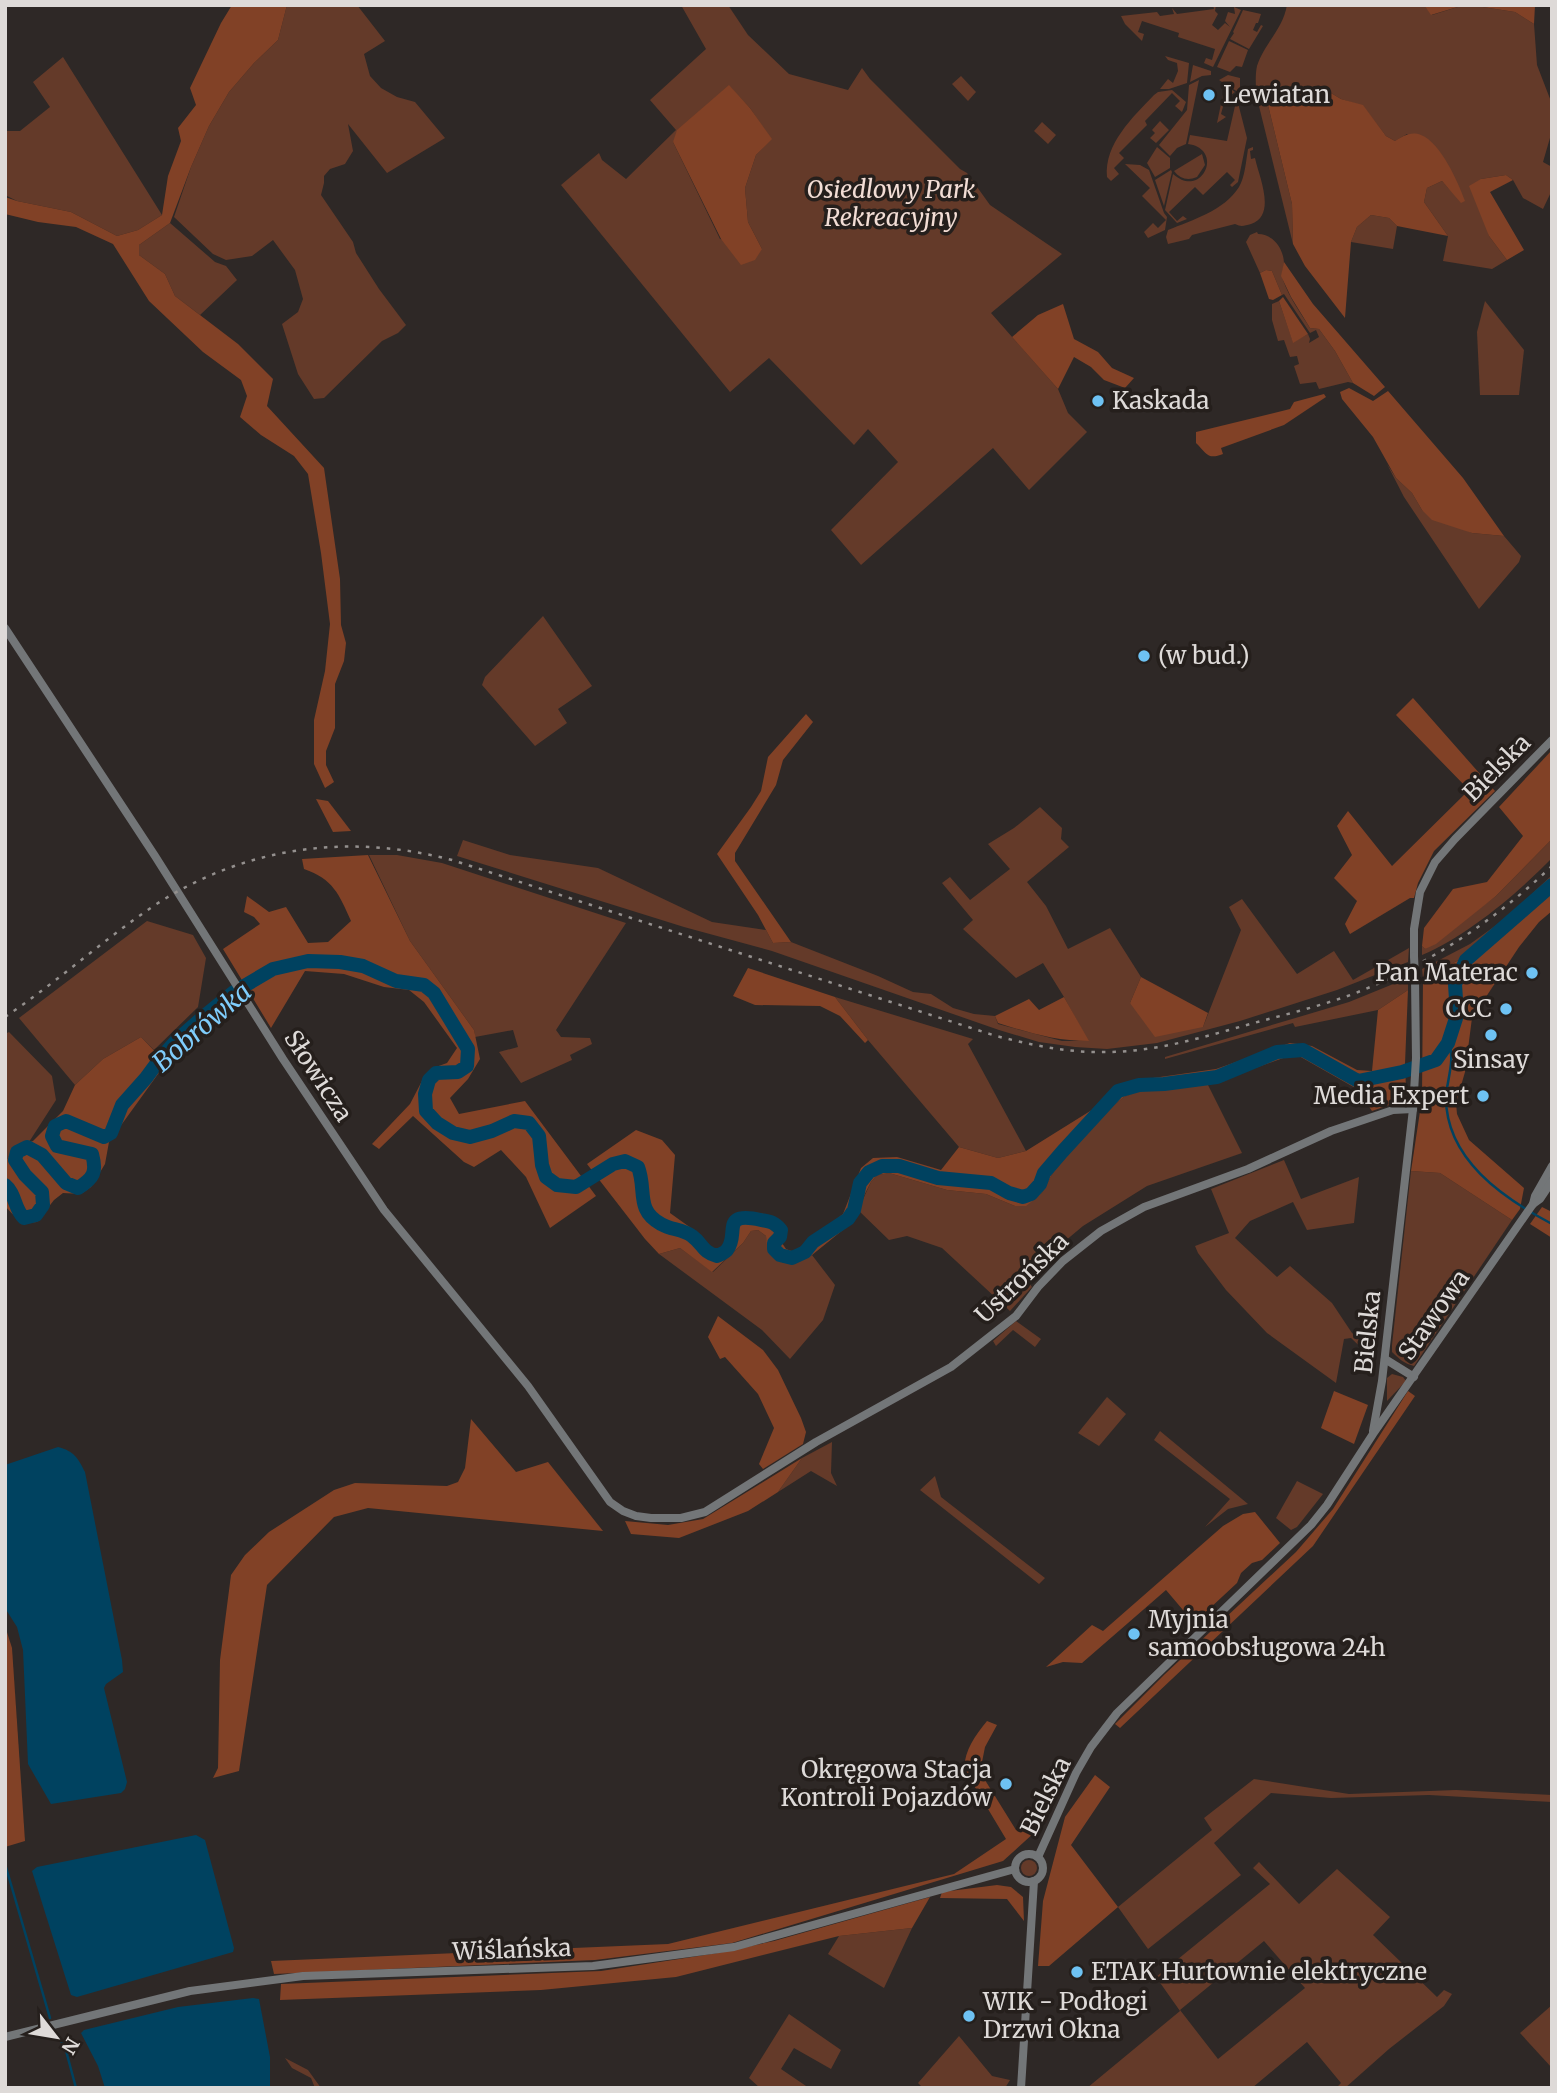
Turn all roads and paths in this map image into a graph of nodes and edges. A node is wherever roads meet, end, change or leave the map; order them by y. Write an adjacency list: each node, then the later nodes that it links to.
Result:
1 (5, 628): 10 (street, Słowicza)
2 (1552, 740): 3 (street, Bielska, bridge)
3 (1413, 1108): 7 (street, Bielska); 10 (street, Ustrońska)
4 (1552, 1166): 6 (street)
5 (1552, 1181): 6 (street)
6 (1533, 1204): 8 (street, Stawowa)
7 (1385, 1359): 8 (street); 9 (street, Bielska)
8 (1414, 1377): 9 (street, Stawowa)
9 (1373, 1434): 11 (street, Bielska)
10 (636, 1516)
11 (1038, 1857): 12 (street); 13 (street)
12 (1015, 1869): 13 (street); 14 (street, Wiślańska)
13 (1034, 1881): 15 (street)
14 (5, 2037)
15 (1021, 2088)

